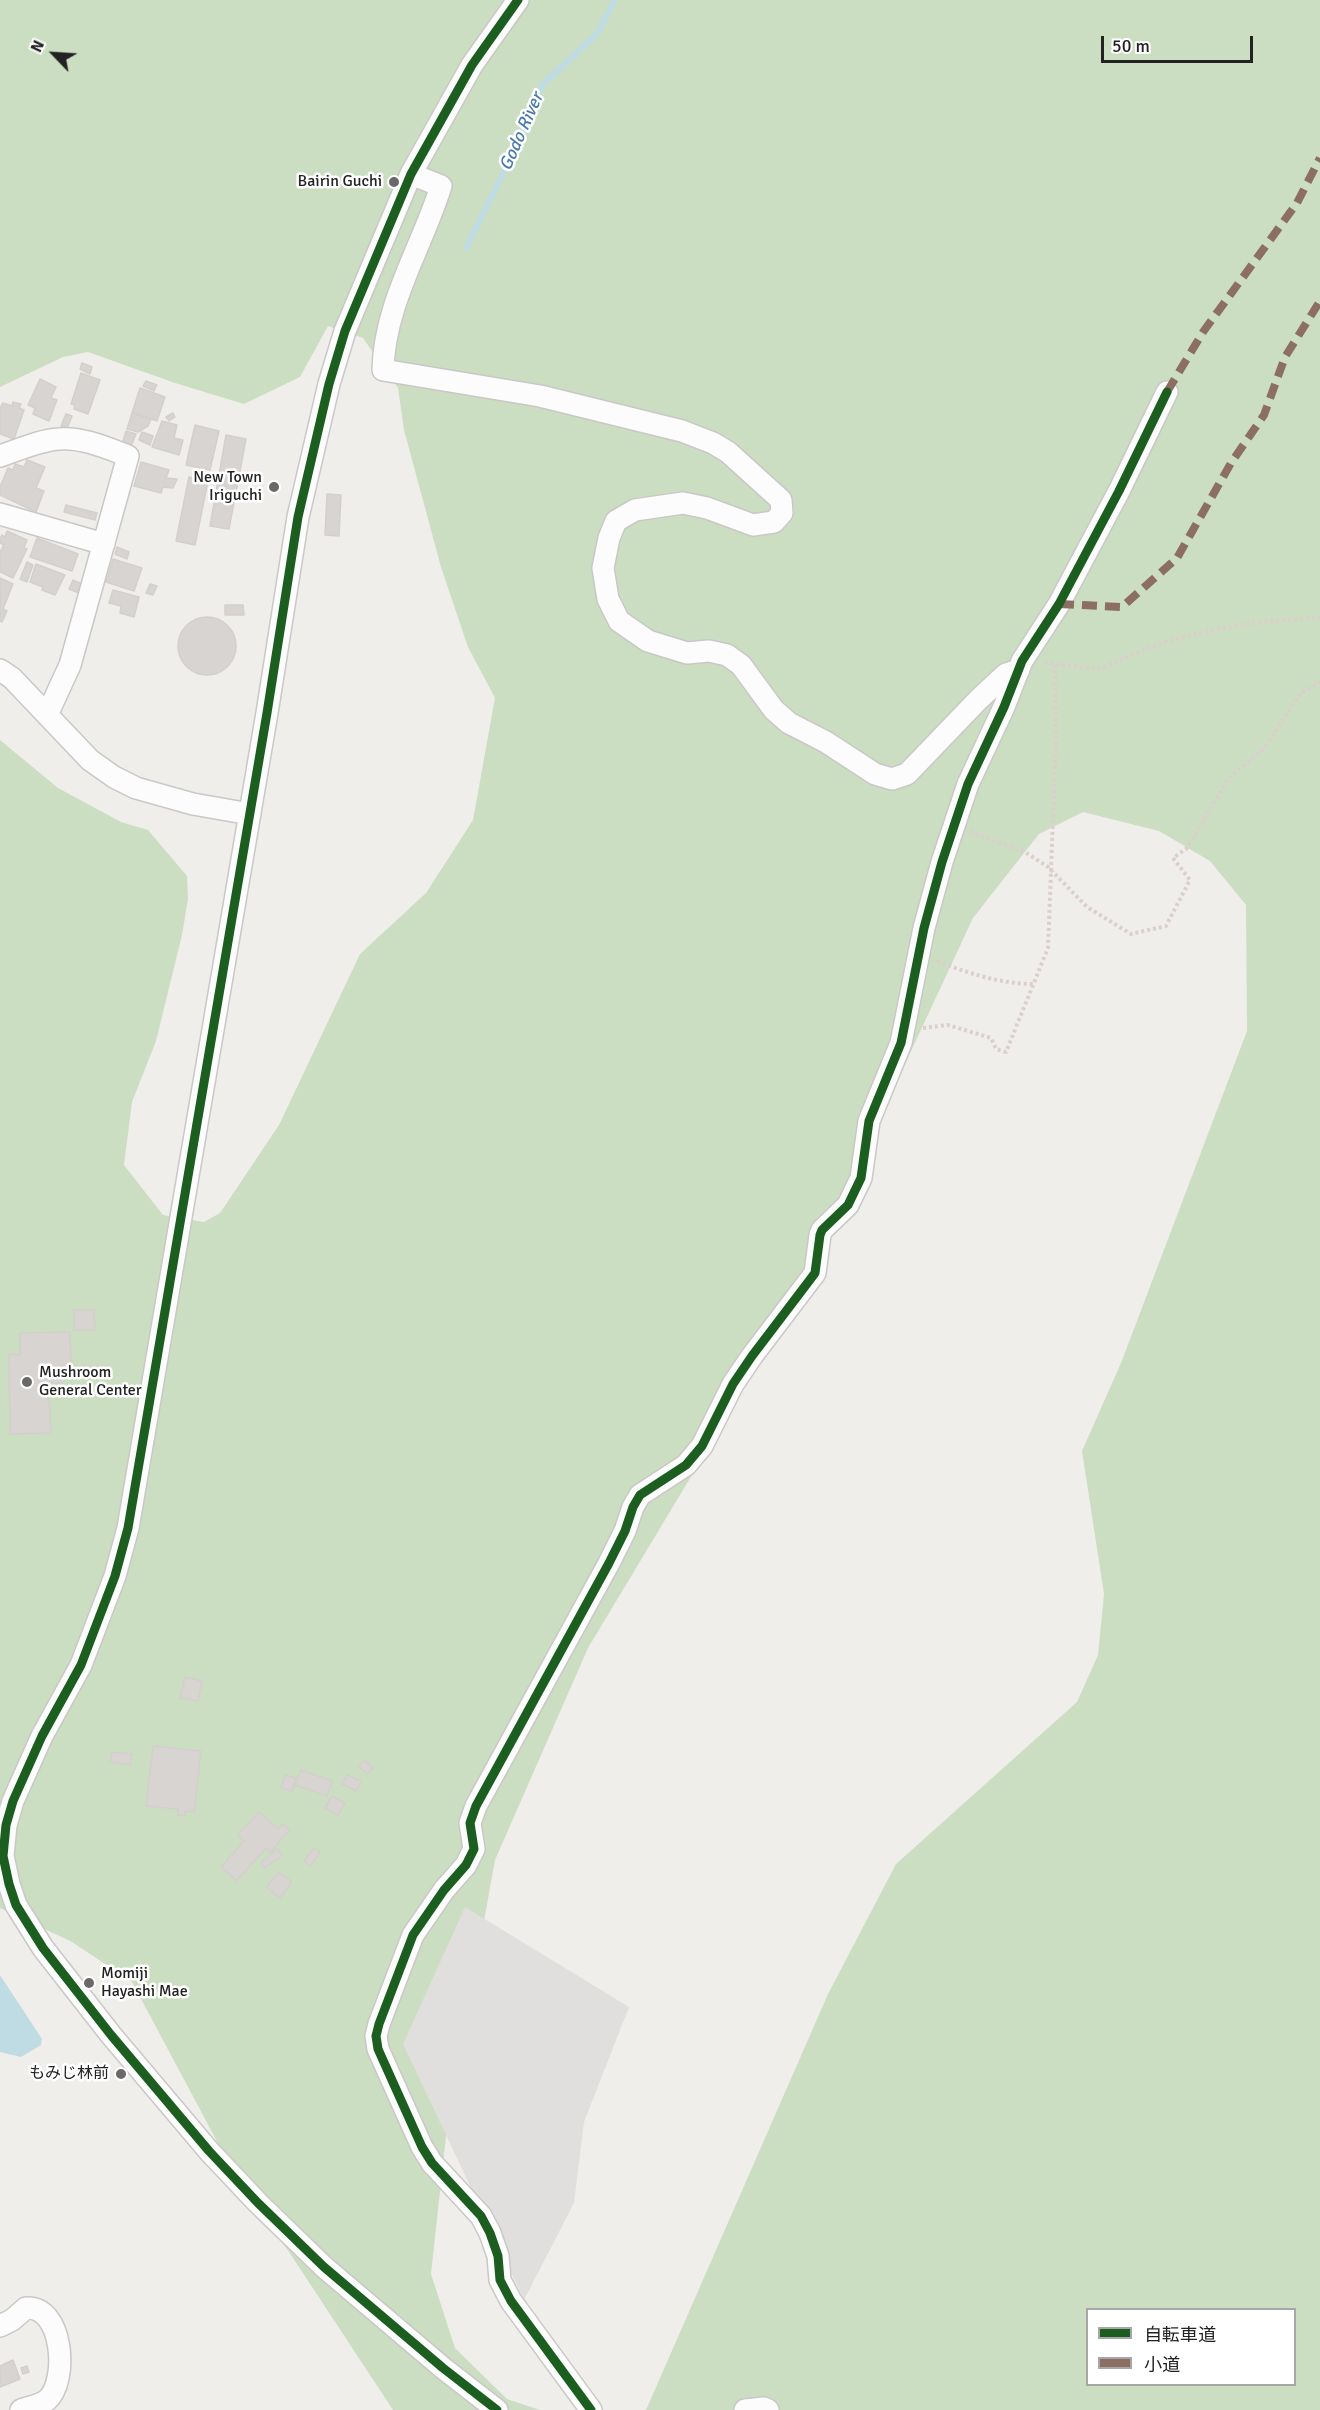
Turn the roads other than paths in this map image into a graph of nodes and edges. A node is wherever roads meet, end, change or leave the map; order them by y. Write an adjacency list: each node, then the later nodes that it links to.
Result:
1 (518, 0): 2 (street)
2 (411, 174): 7 (street); 10 (street)
3 (1167, 392): 7 (street)
4 (0, 456): 6 (street)
5 (0, 514): 6 (street)
6 (104, 544): 9 (street)
7 (1021, 666): 15 (street)
8 (4, 676): 9 (street)
9 (47, 715): 10 (street)
10 (250, 814): 11 (street)
11 (2, 1856): 14 (street)
12 (0, 2326): 13 (street)
13 (21, 2410)
14 (497, 2410)
15 (591, 2410)
16 (745, 2410): 17 (street)
17 (768, 2410)

